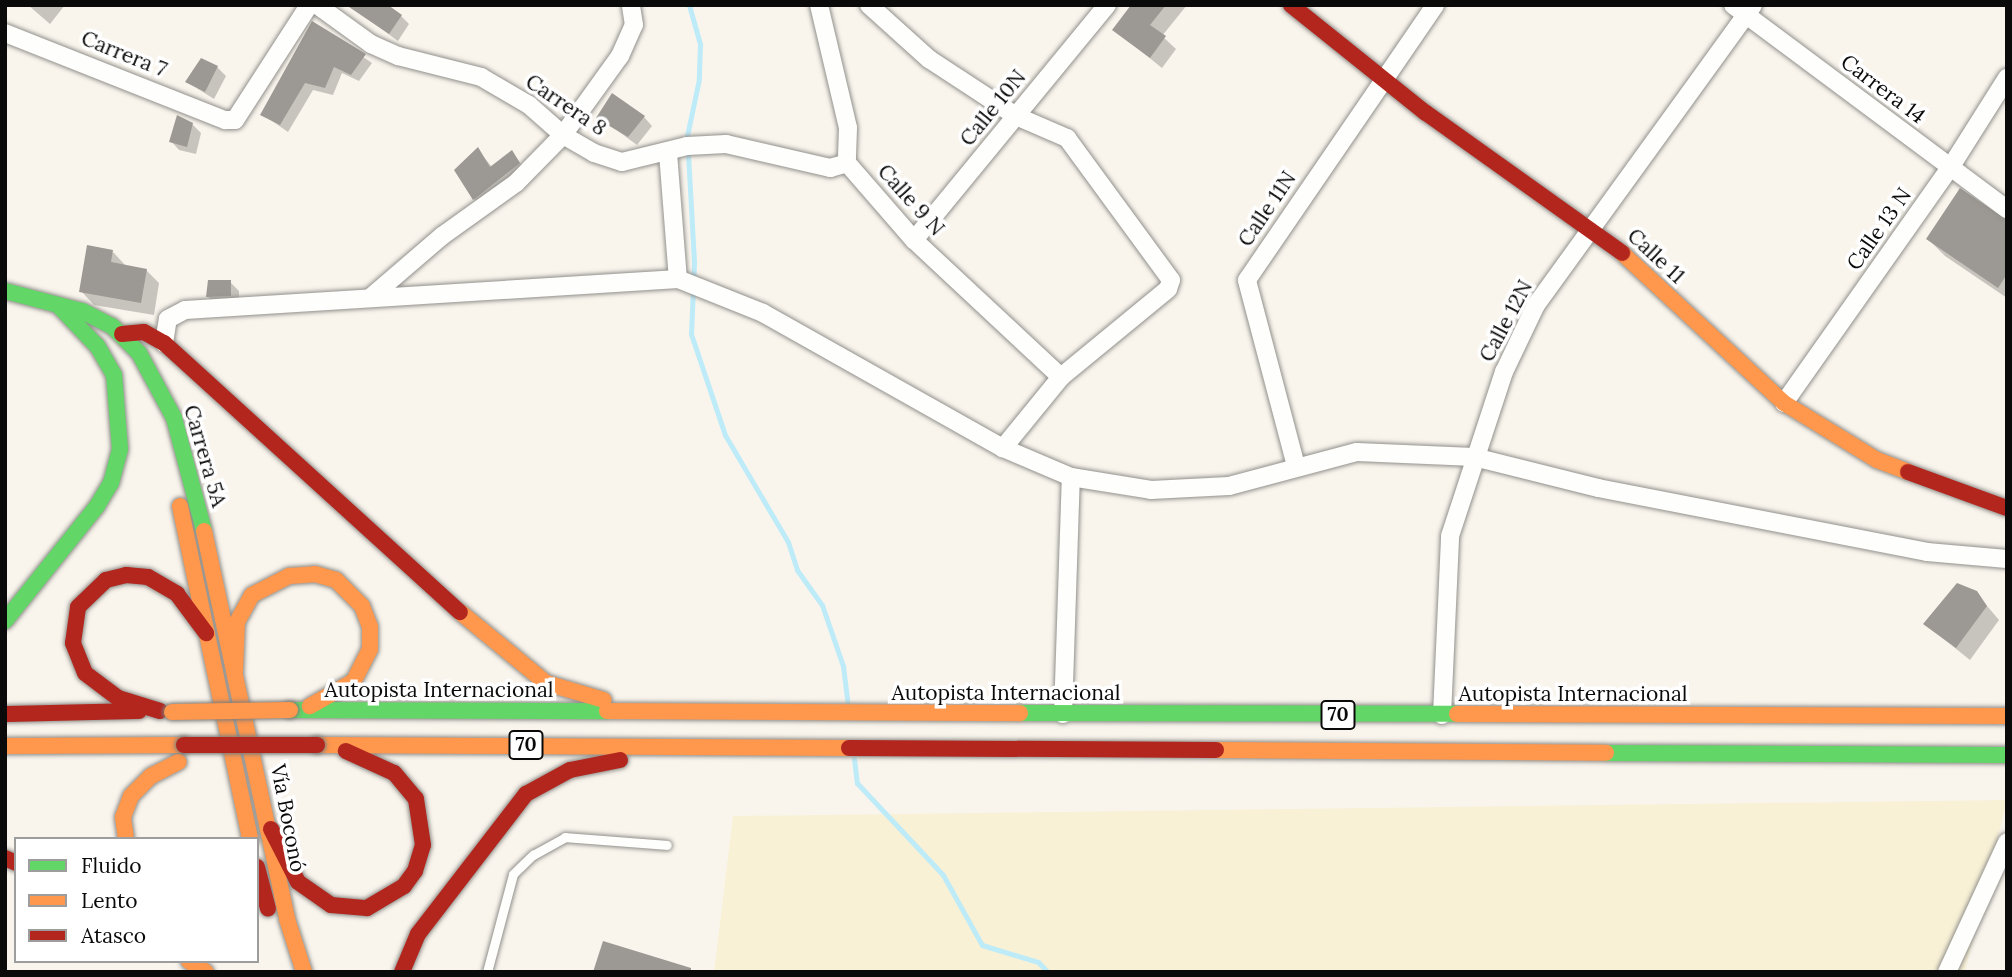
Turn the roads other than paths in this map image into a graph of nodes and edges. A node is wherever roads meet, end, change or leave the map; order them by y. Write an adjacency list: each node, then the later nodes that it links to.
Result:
1 (309, 5): 10 (street, Carrera 7)
2 (317, 5): 14 (street, Carrera 8)
3 (631, 5): 14 (street)
4 (819, 5): 16 (street, Calle 9 N)
5 (869, 5): 13 (street)
6 (1107, 5): 13 (street, Calle 10N)
7 (1291, 5): 12 (main road, Calle 11)
8 (1435, 5): 12 (street, Calle 11N)
9 (1744, 9): 17 (street, Carrera 14); 19 (street, Calle 12N)
10 (5, 33)
11 (2007, 78): 17 (street, Calle 13 N)
12 (1383, 79): 19 (main road, Calle 11); 31 (street, Calle 11N)
13 (1016, 116): 20 (street, Calle 10N); 27 (street)
14 (563, 135): 15 (street, Carrera 8); 23 (street)
15 (668, 153): 16 (street, Carrera 8); 21 (street)
16 (847, 163): 20 (street, Calle 9 N)
17 (1950, 167): 18 (street, Carrera 14); 28 (street, Calle 13 N)
18 (2007, 209)
19 (1590, 227): 28 (main road, Calle 11); 30 (street, Calle 12N)
20 (914, 240): 27 (street, Calle 9 N)
21 (678, 279): 23 (street); 29 (street)
22 (5, 290): 24 (main road, Carrera 5A)
23 (371, 297): 26 (street)
24 (58, 305): 25 (main road, Carrera 5A); 35 (main road); 36 (main road, Carrera 5A)
25 (122, 334): 26 (main road); 37 (main road, Carrera 5A)
26 (164, 343): 40 (main road)
27 (1061, 377): 29 (street)
28 (1784, 403): 33 (main road, Calle 11)
29 (1003, 448): 32 (street)
30 (1474, 457): 31 (street); 34 (street); 43 (street, Calle 12N)
31 (1296, 466): 32 (street)
32 (1071, 477): 42 (street)
33 (2007, 508)
34 (2007, 559)
35 (5, 621)
36 (206, 633): 39 (main road); 52 (main road, Vía Boconó)
37 (235, 671): 38 (main road); 50 (main road, Vía Boconó)
38 (295, 710): 39 (main road, Autopista Internacional / 70, bridge); 40 (main road, Autopista Internacional / 70)
39 (166, 711): 41 (main road, Autopista Internacional / 70)
40 (668, 713): 42 (main road, Autopista Internacional / 70)
41 (5, 714)
42 (1063, 714): 43 (main road, Autopista Internacional / 70)
43 (1443, 715): 44 (main road, Autopista Internacional / 70)
44 (2007, 716)
45 (264, 744): 47 (main road, 70, bridge); 48 (main road, 70, bridge); 51 (main road, bridge)
46 (722, 744): 47 (main road, 70); 49 (main road, 70); 58 (main road)
47 (324, 745): 50 (main road)
48 (5, 746)
49 (2007, 755)
50 (271, 829): 57 (main road, Vía Boconó)
51 (127, 837)
52 (250, 837)
53 (2007, 842): 60 (street)
54 (667, 845): 59 (lane)
55 (259, 874): 56 (main road, Vía Boconó)
56 (287, 972)
57 (304, 972)
58 (402, 972)
59 (487, 972)
60 (1947, 972)

